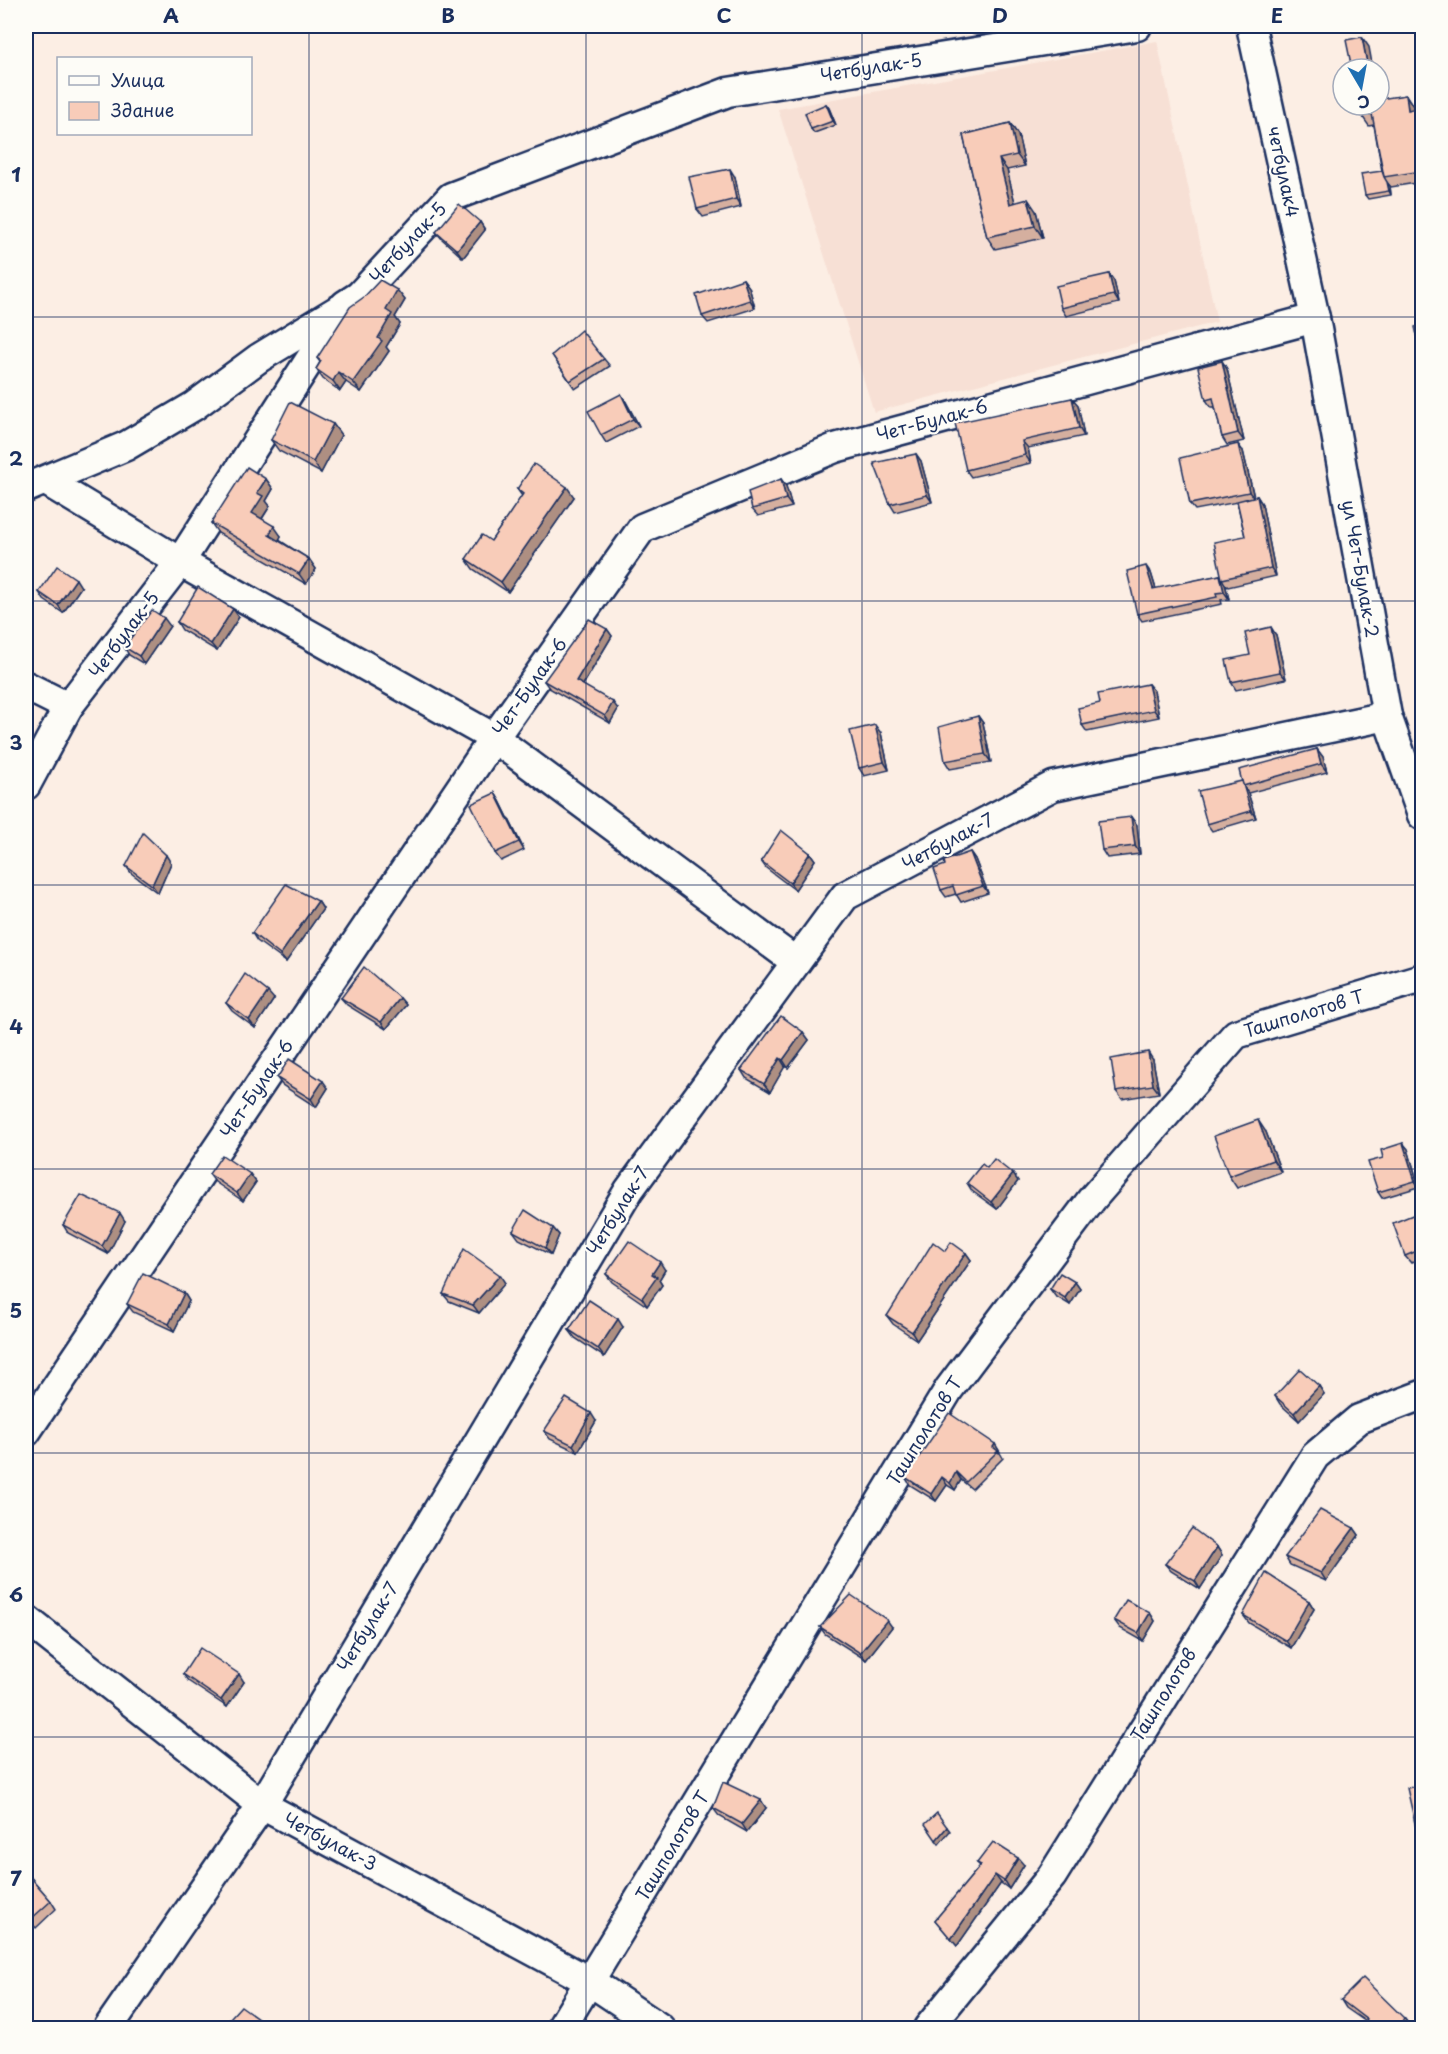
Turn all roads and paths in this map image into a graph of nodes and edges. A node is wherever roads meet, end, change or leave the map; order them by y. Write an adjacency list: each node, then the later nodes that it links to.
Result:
1 (1137, 26): 3 (street, Четбулак-5)
2 (1251, 26): 4 (street, четбулак4)
3 (345, 305): 5 (street); 6 (street, Четбулак-5)
4 (1315, 318): 9 (street, ул Чет-Булак-2); 10 (street, Чет-Булак-6)
5 (36, 484): 6 (street)
6 (180, 562): 8 (street, Четбулак-5); 10 (street)
7 (26, 686): 8 (street)
8 (68, 707): 11 (street, Четбулак-5)
9 (1387, 716): 12 (street, ул Чет-Булак-2); 13 (street, Четбулак-7)
10 (494, 738): 13 (street); 16 (street, Чет-Булак-6)
11 (26, 785)
12 (1422, 815)
13 (796, 962): 18 (street, Четбулак-7)
14 (1422, 978): 19 (street, Ташполотов Т)
15 (1422, 1395): 23 (street, Ташполотов)
16 (26, 1432)
17 (26, 1619): 18 (street, Четбулак-3)
18 (262, 1805): 19 (street, Четбулак-3); 20 (street, Четбулак-7)
19 (591, 1982): 21 (street, Ташполотов Т); 22 (street, Четбулак-3)
20 (108, 2028)
21 (561, 2028)
22 (660, 2028)
23 (928, 2028)

